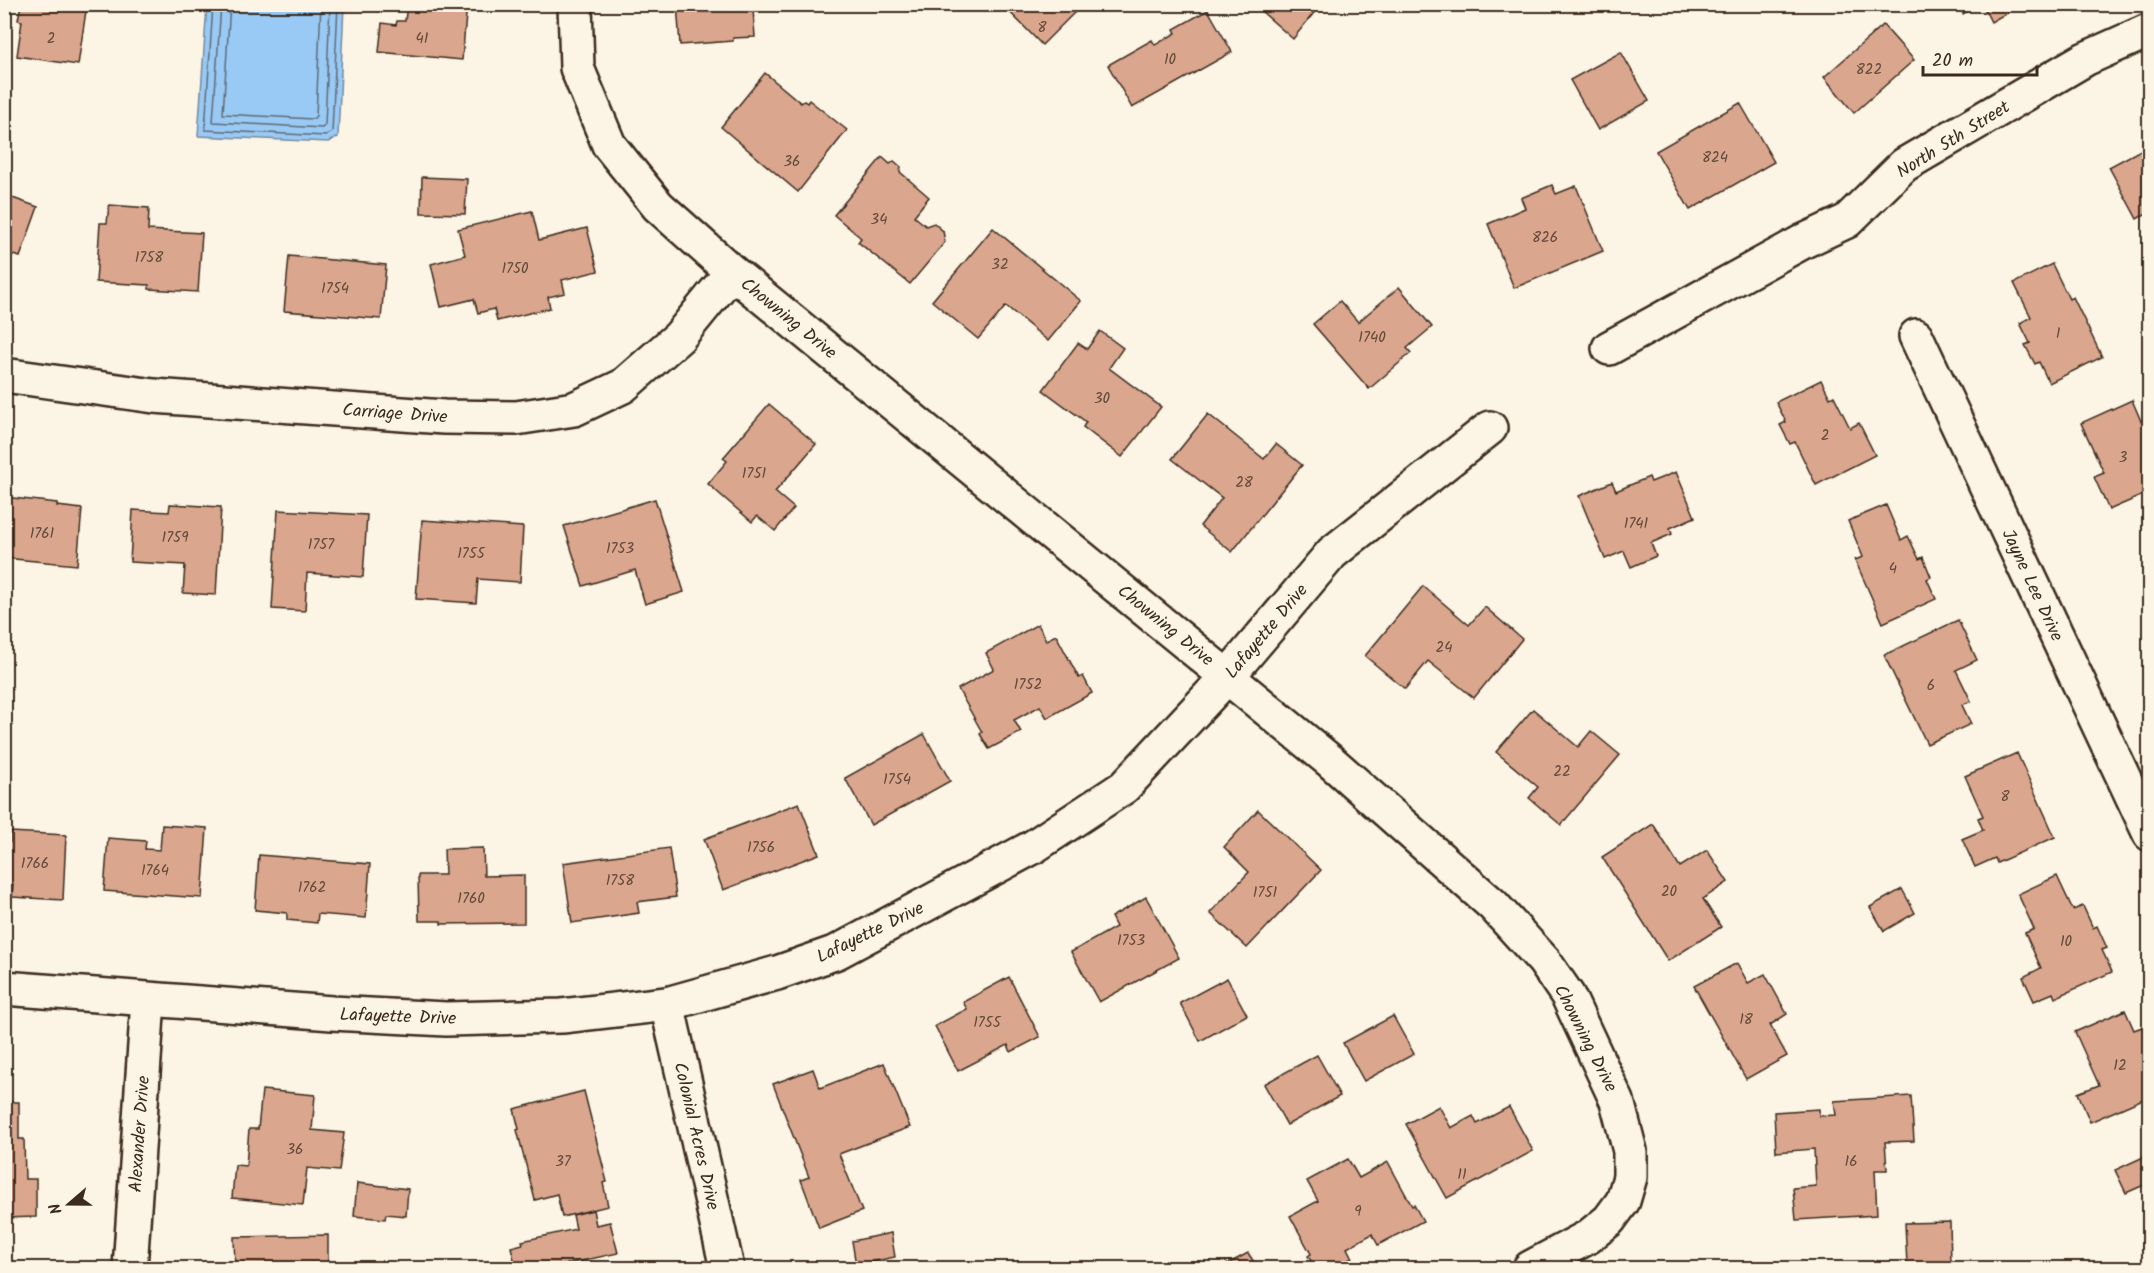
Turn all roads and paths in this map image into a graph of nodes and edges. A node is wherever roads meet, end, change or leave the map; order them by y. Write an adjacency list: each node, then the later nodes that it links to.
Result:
1 (575, 4): 3 (street, Chowning Drive)
2 (2150, 30): 5 (street, North 5th Street)
3 (732, 272): 6 (street, Carriage Drive); 8 (street, Chowning Drive)
4 (1916, 336): 9 (street, Jayne Lee Drive)
5 (1610, 348)
6 (4, 375)
7 (1490, 428): 8 (street, Lafayette Drive)
8 (1228, 676): 12 (street, Lafayette Drive); 15 (street, Chowning Drive)
9 (2150, 834)
10 (4, 988): 11 (street, Lafayette Drive)
11 (148, 1000): 12 (street, Lafayette Drive); 13 (street, Alexander Drive)
12 (667, 1004): 14 (street, Colonial Acres Drive)
13 (130, 1269)
14 (727, 1269)
15 (1530, 1269)

